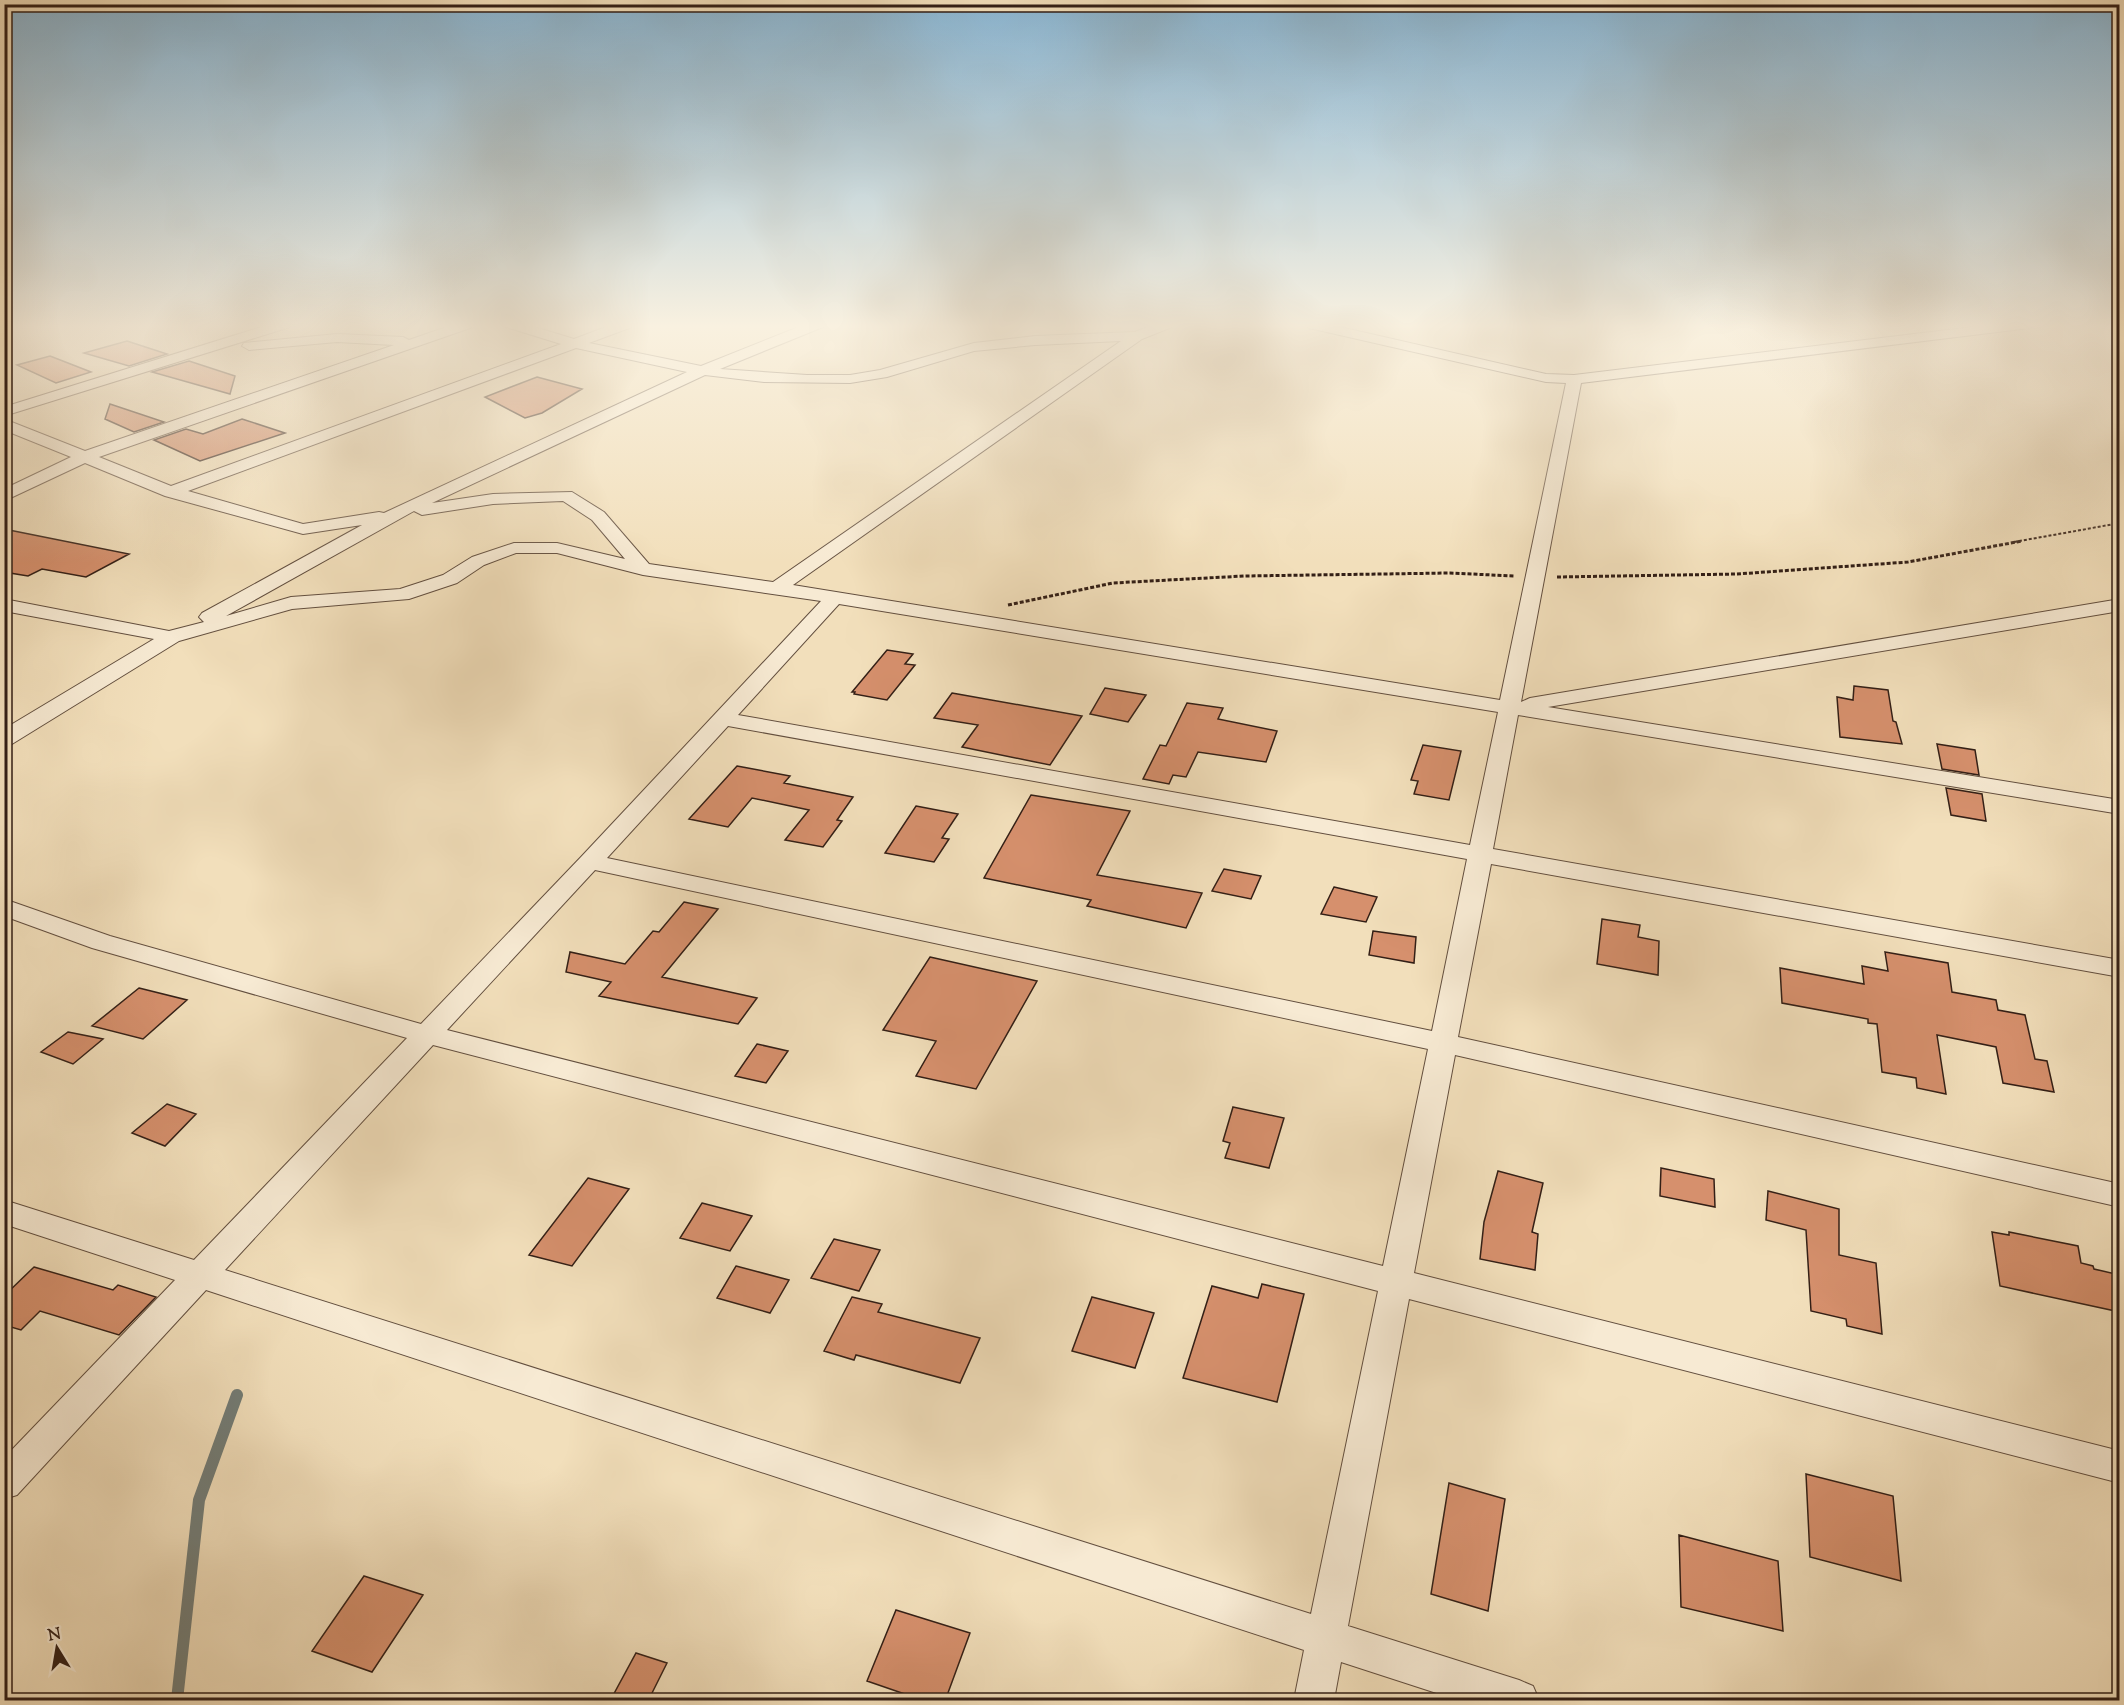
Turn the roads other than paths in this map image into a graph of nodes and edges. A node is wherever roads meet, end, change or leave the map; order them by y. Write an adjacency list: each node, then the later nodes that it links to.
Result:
1 (31, 404): 7 (street)
2 (237, 404): 9 (street)
3 (411, 404): 10 (street)
4 (632, 404): 12 (street)
5 (1040, 404): 14 (street)
6 (1569, 404): 19 (street)
7 (4, 412)
8 (4, 424): 9 (street)
9 (84, 457): 10 (street); 11 (street)
10 (171, 492): 12 (street)
11 (4, 496)
12 (395, 514): 13 (street); 18 (street)
13 (643, 569): 14 (street); 18 (street)
14 (777, 588): 15 (street)
15 (834, 598): 19 (street); 20 (street)
16 (2120, 604): 19 (street)
17 (4, 606): 18 (street)
18 (172, 637): 21 (street)
19 (1510, 708): 23 (street); 24 (street)
20 (721, 718): 24 (street); 25 (street)
21 (14, 725): 22 (street)
22 (4, 739)
23 (2120, 807)
24 (1481, 854): 27 (street); 29 (street)
25 (590, 862): 28 (street); 29 (street)
26 (4, 907): 28 (street)
27 (2120, 969)
28 (425, 1034): 32 (street); 33 (street)
29 (1444, 1043): 30 (street); 33 (street)
30 (2120, 1196)
31 (4, 1212): 32 (street)
32 (199, 1275): 35 (street); 36 (street)
33 (1397, 1282): 34 (street); 36 (street)
34 (2120, 1467)
35 (4, 1483)
36 (1326, 1638): 37 (street); 38 (street)
37 (1314, 1701)
38 (1519, 1701)

